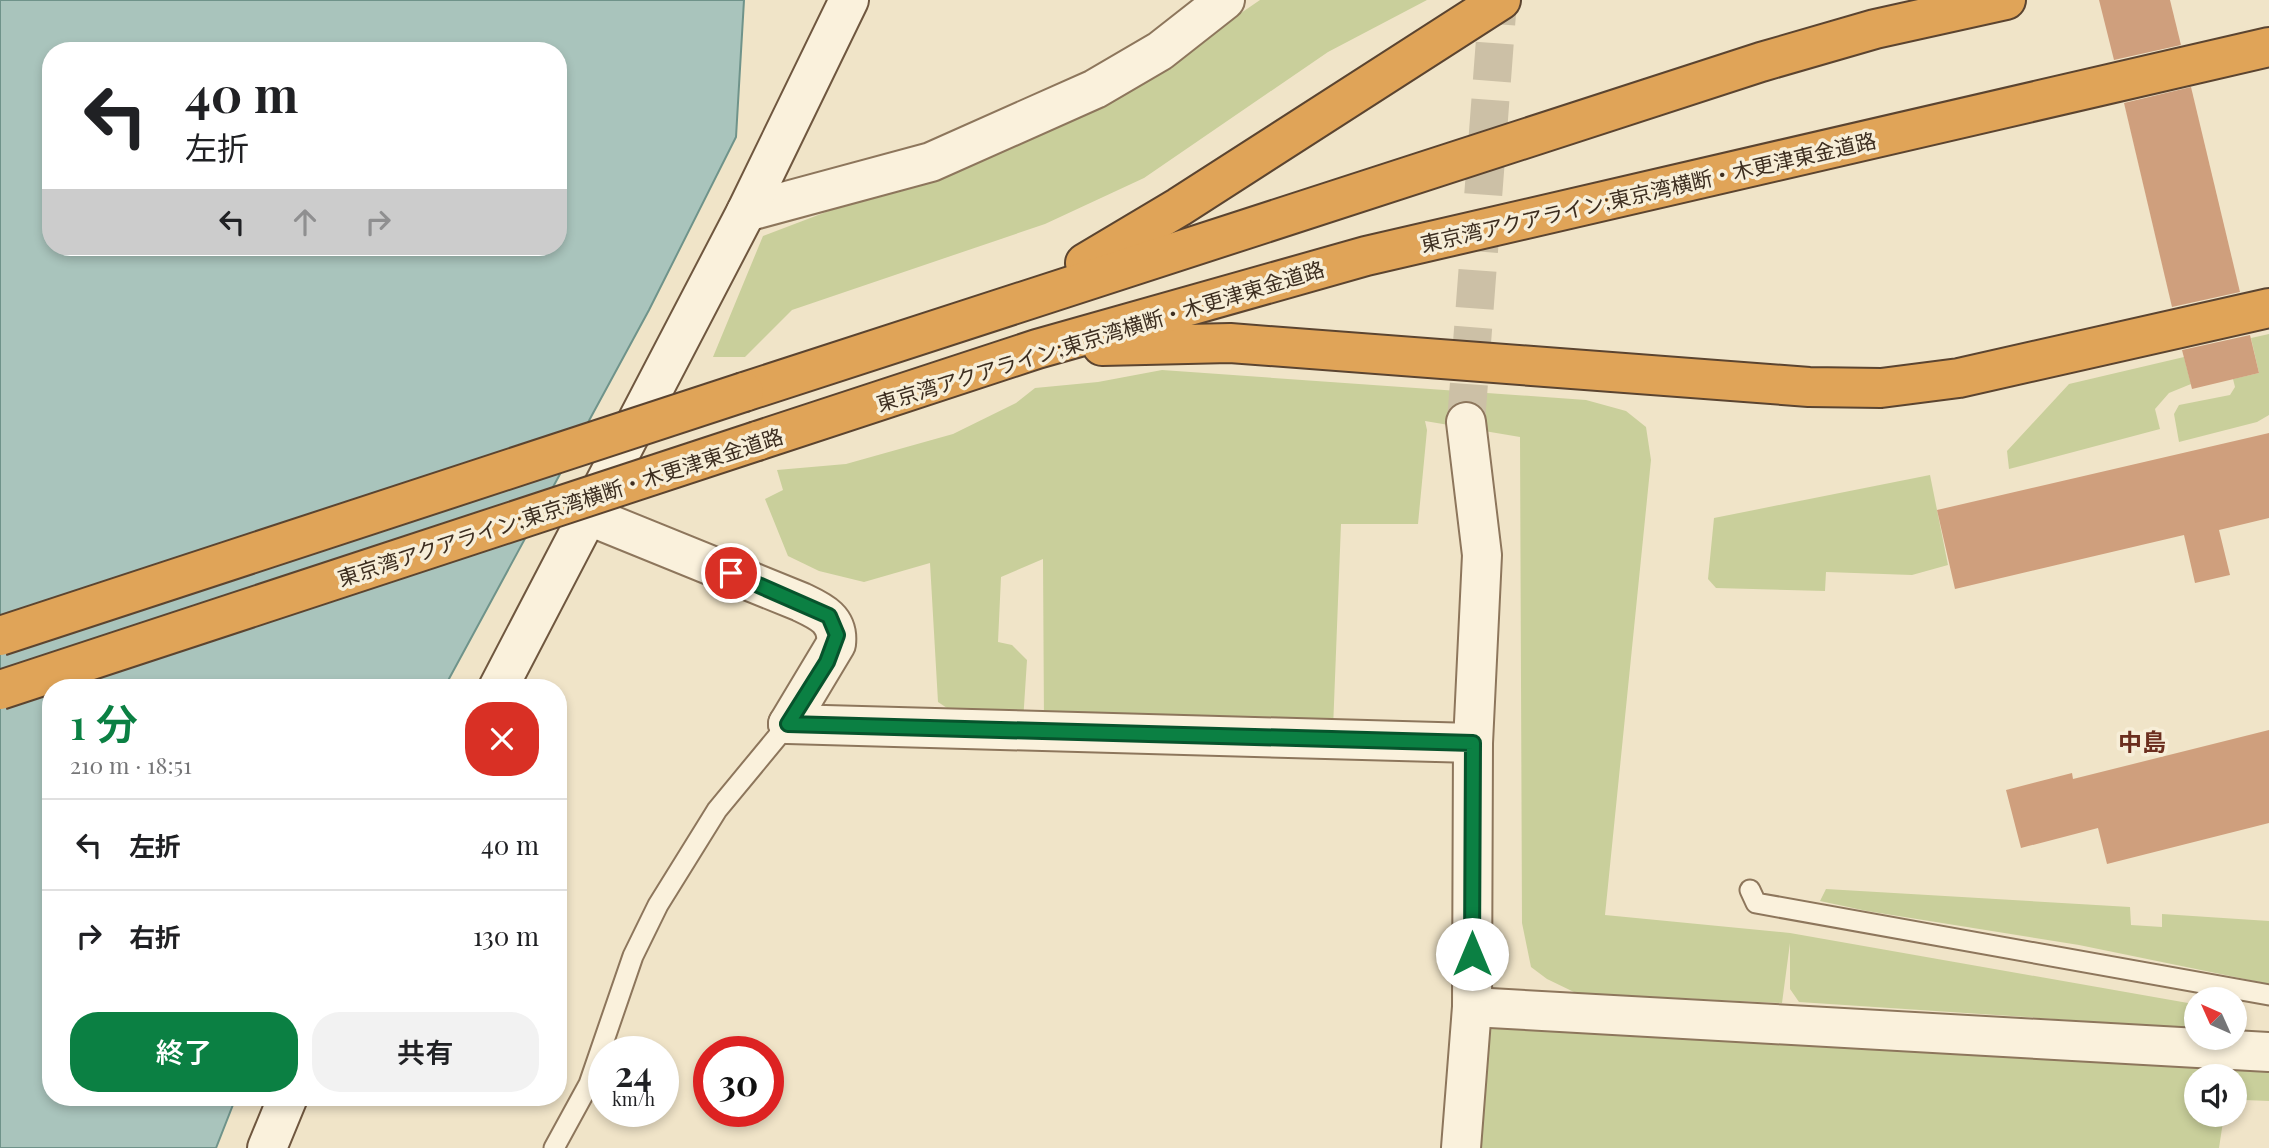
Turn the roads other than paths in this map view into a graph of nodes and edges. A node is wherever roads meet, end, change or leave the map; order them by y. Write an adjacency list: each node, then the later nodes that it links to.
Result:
1 (849, 0): 6 (street)
2 (1225, 0): 6 (street)
3 (1500, 0): 7 (highway)
4 (2006, 0): 7 (highway)
5 (2269, 47): 9 (highway, 東京湾アクアライン;東京湾横断・木更津東金道路)
6 (746, 212): 11 (street)
7 (1016, 302): 12 (highway, bridge)
8 (2269, 308): 9 (highway)
9 (1037, 349): 14 (highway, 東京湾アクアライン;東京湾横断・木更津東金道路, bridge)
10 (1466, 422): 16 (street)
11 (589, 516): 13 (street); 15 (street)
12 (0, 636)
13 (503, 679)
14 (0, 690)
15 (788, 724): 16 (street); 23 (lane)
16 (1473, 743): 19 (street)
17 (1750, 890): 18 (lane)
18 (2269, 995)
19 (1472, 1007): 20 (street); 24 (street)
20 (2269, 1052)
21 (284, 1106): 22 (street)
22 (267, 1148)
23 (554, 1148)
24 (1461, 1148)

